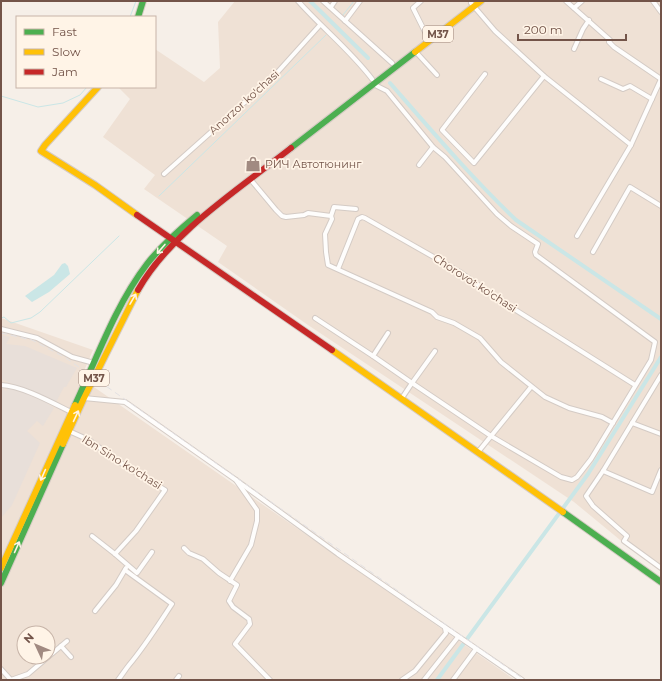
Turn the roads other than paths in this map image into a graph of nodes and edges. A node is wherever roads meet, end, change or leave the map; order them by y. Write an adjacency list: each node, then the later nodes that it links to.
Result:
1 (143, 1): 15 (main road)
2 (298, 1): 18 (street)
3 (323, 1): 12 (street)
4 (335, 1): 12 (street)
5 (360, 1): 17 (street)
6 (421, 1): 19 (street)
7 (481, 1): 11 (main road, M37)
8 (566, 1): 13 (street)
9 (582, 1): 13 (street)
10 (653, 1): 14 (street)
11 (473, 4): 19 (main road, M37); 21 (main road, M37); 25 (street)
12 (331, 7): 17 (street)
13 (574, 8): 16 (street)
14 (661, 12)
15 (138, 16)
16 (589, 20): 20 (street); 27 (street)
17 (345, 21): 22 (street)
18 (320, 25): 28 (street); 34 (street, Anorzor ko'chasi)
19 (427, 36): 22 (main road, M37)
20 (574, 49)
21 (415, 51): 22 (main road, M37); 24 (street)
22 (393, 65): 28 (main road, M37)
23 (485, 74): 25 (street)
24 (437, 75)
25 (544, 76): 31 (street)
26 (602, 79): 30 (street)
27 (661, 79): 30 (street)
28 (373, 81): 32 (street); 35 (main road, M37); 40 (main road, M37)
29 (97, 88): 40 (main road)
30 (652, 99): 31 (street)
31 (631, 145): 39 (street)
32 (433, 147): 33 (street); 52 (street)
33 (419, 164)
34 (164, 174)
35 (251, 180): 38 (street); 40 (main road, M37)
36 (661, 206): 41 (street)
37 (356, 209): 38 (street)
38 (331, 216): 42 (street)
39 (577, 236)
40 (173, 240): 48 (main road, M37, one-way to 48); 54 (main road, M37, one-way to 40); 55 (main road)
41 (593, 252)
42 (338, 269): 52 (street, Chorovot ko'chasi); 53 (street)
43 (315, 318): 47 (street)
44 (1, 329): 48 (street)
45 (388, 333): 47 (street)
46 (434, 350): 50 (street)
47 (373, 356): 50 (street)
48 (95, 363): 56 (main road, M37)
49 (661, 375): 58 (street)
50 (412, 383): 55 (street); 61 (street)
51 (1, 385): 56 (street)
52 (635, 385): 57 (street)
53 (532, 387): 57 (street); 61 (street)
54 (84, 398): 59 (main road, M37, one-way to 54); 66 (street)
55 (402, 398): 62 (main road)
56 (70, 412): 63 (main road, M37)
57 (613, 423): 61 (street)
58 (632, 423): 60 (street); 65 (street)
59 (69, 431): 63 (main road, M37); 70 (street, Ibn Sino ko'chasi)
60 (661, 434)
61 (491, 436): 62 (street)
62 (478, 452): 76 (main road)
63 (53, 460): 72 (main road, M37, one-way to 72); 77 (main road, M37, one-way to 63)
64 (661, 470): 65 (street)
65 (603, 471): 73 (street)
66 (236, 480): 75 (street); 79 (street)
67 (92, 536): 70 (street)
68 (184, 548): 75 (street)
69 (152, 552): 71 (street)
70 (116, 554): 71 (street)
71 (128, 565): 74 (street)
72 (1, 568)
73 (661, 568)
74 (125, 570): 78 (street); 90 (street)
75 (230, 581): 91 (street)
76 (661, 582)
77 (1, 583)
78 (95, 611)
79 (445, 628): 80 (street); 92 (street)
80 (458, 637): 83 (street); 93 (street)
81 (67, 641): 82 (street)
82 (61, 646): 84 (street); 85 (street)
83 (476, 649): 88 (street); 94 (street)
84 (56, 650)
85 (71, 657)
86 (39, 665): 89 (street)
87 (1, 669): 89 (street)
88 (519, 679)
89 (12, 680)
90 (118, 680)
91 (270, 680)
92 (402, 680)
93 (424, 680)
94 (453, 680)

